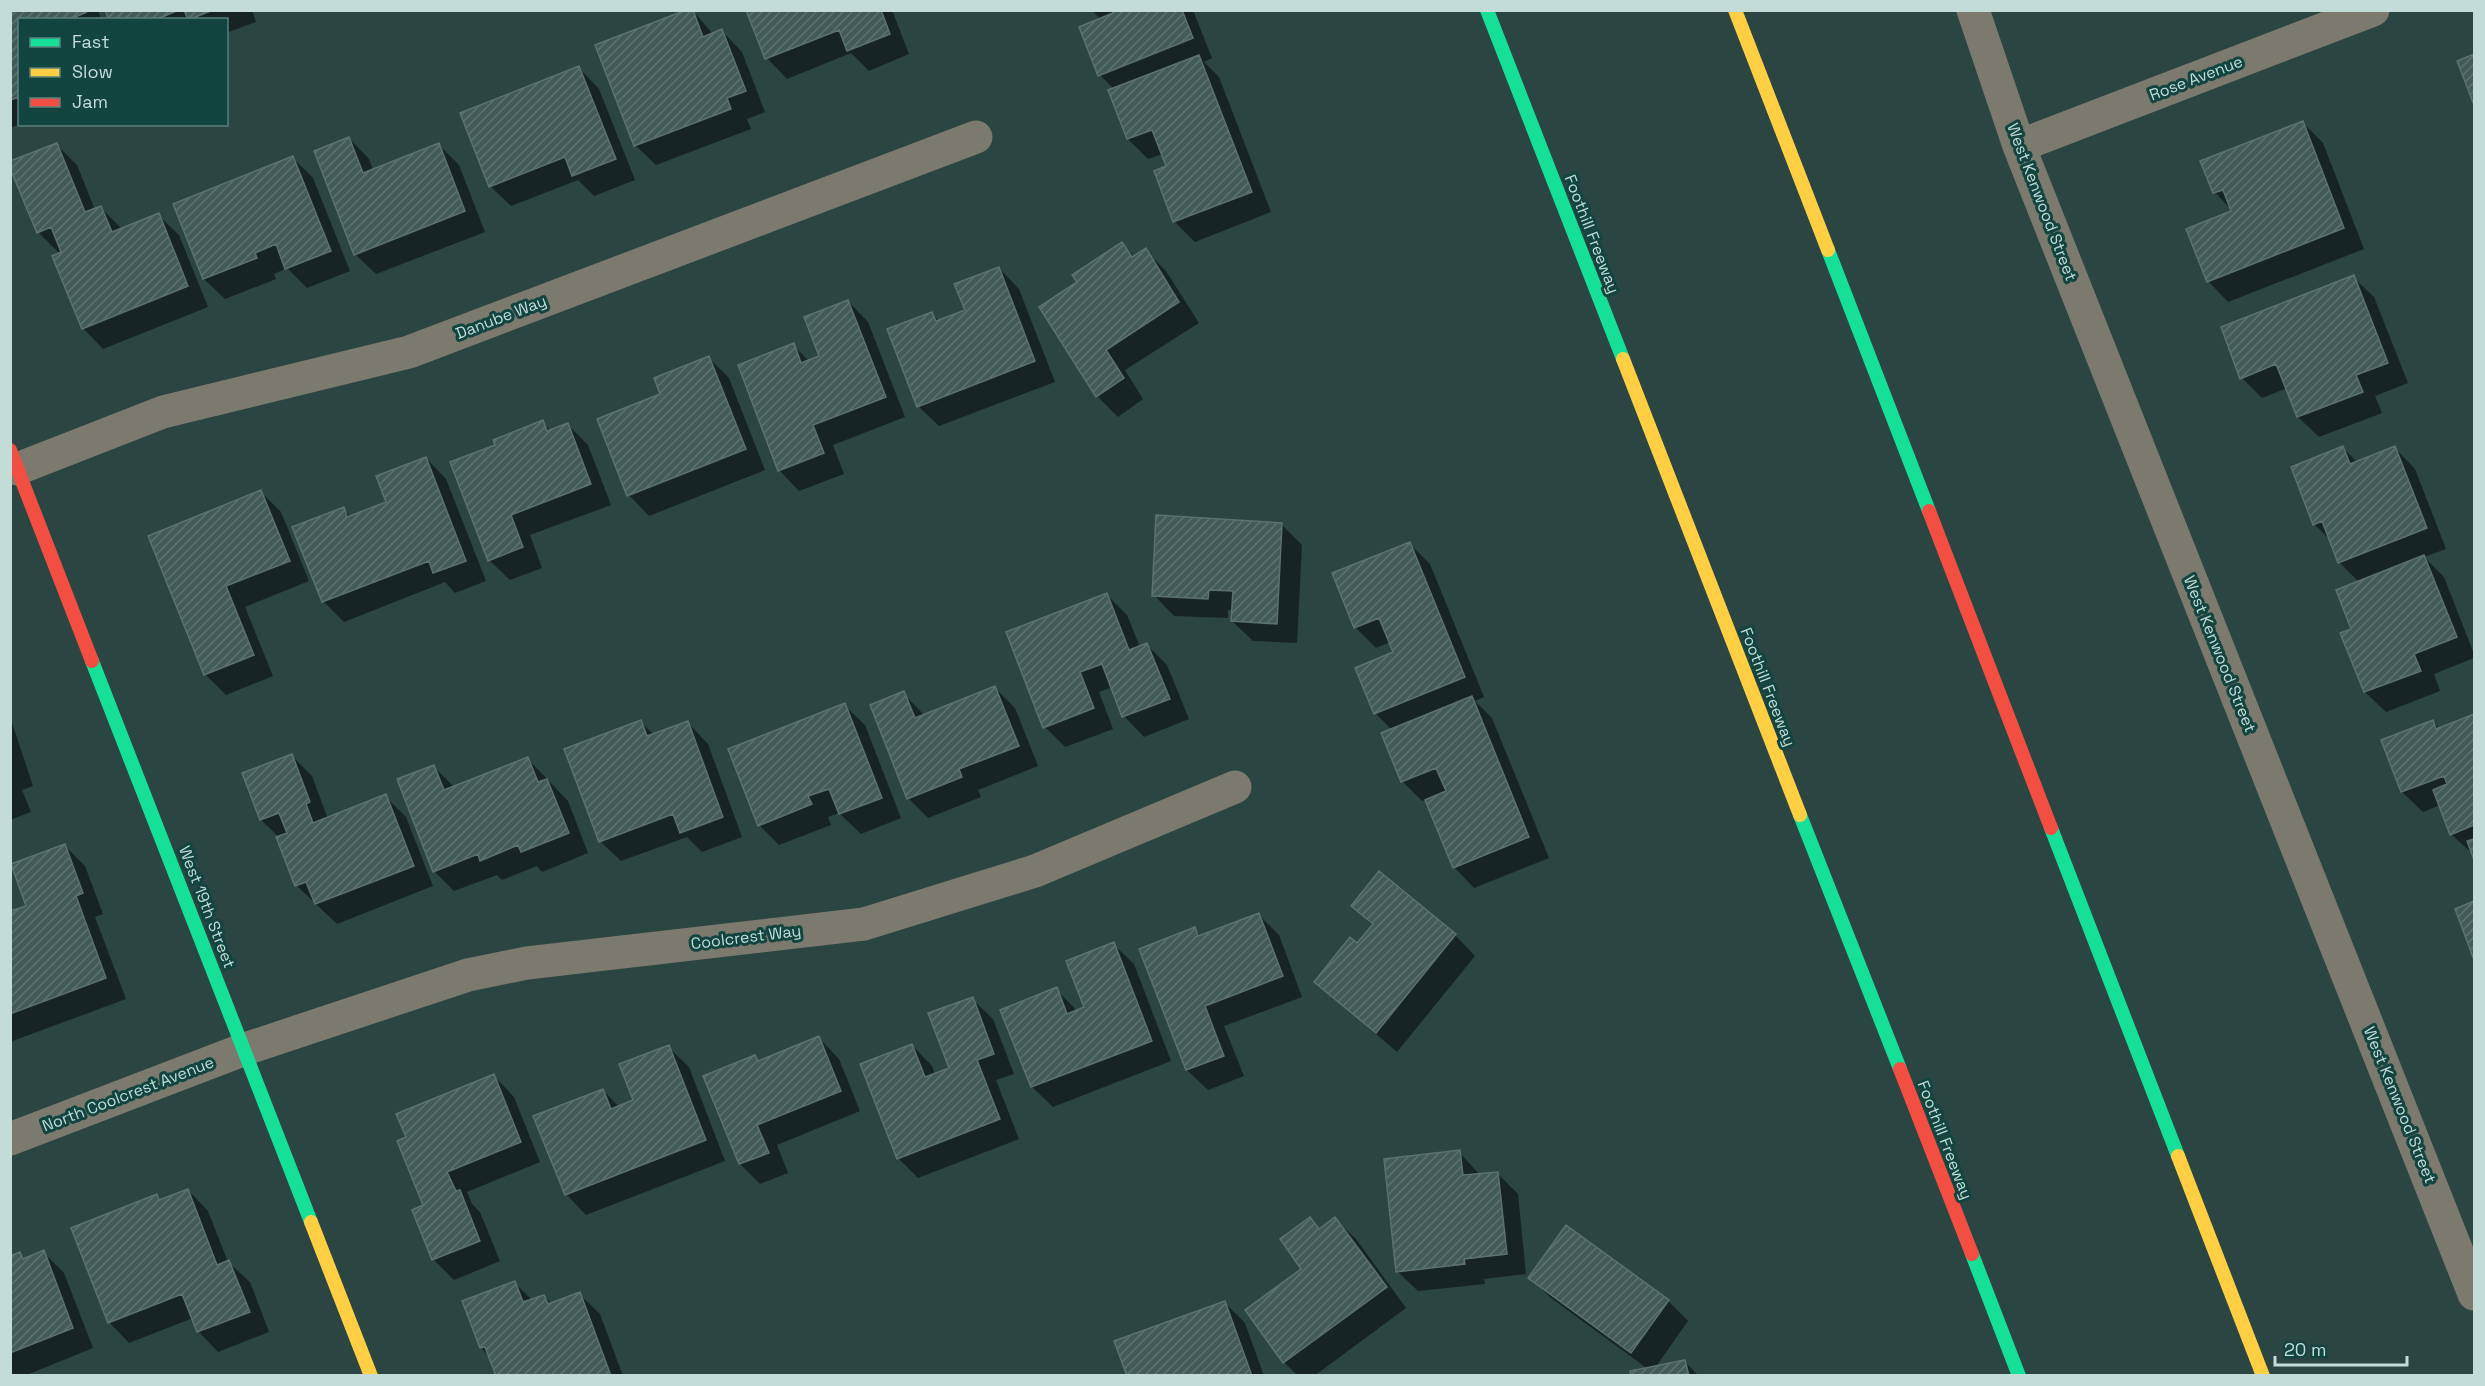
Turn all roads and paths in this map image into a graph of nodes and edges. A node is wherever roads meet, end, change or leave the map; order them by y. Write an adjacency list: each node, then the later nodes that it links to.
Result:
1 (1487, 10): 13 (main road, Foothill Freeway)
2 (1735, 10): 14 (main road)
3 (1973, 10): 6 (street, West Kenwood Street)
4 (2373, 10): 6 (street, Rose Avenue)
5 (976, 137): 7 (street, Danube Way)
6 (2019, 146): 11 (street, West Kenwood Street)
7 (14, 460): 9 (main road, West 19th Street)
8 (1235, 786): 9 (street, Coolcrest Way)
9 (245, 1049): 10 (street, North Coolcrest Avenue); 12 (main road, West 19th Street)
10 (10, 1139)
11 (2475, 1294)
12 (371, 1376)
13 (2019, 1376)
14 (2263, 1376)

